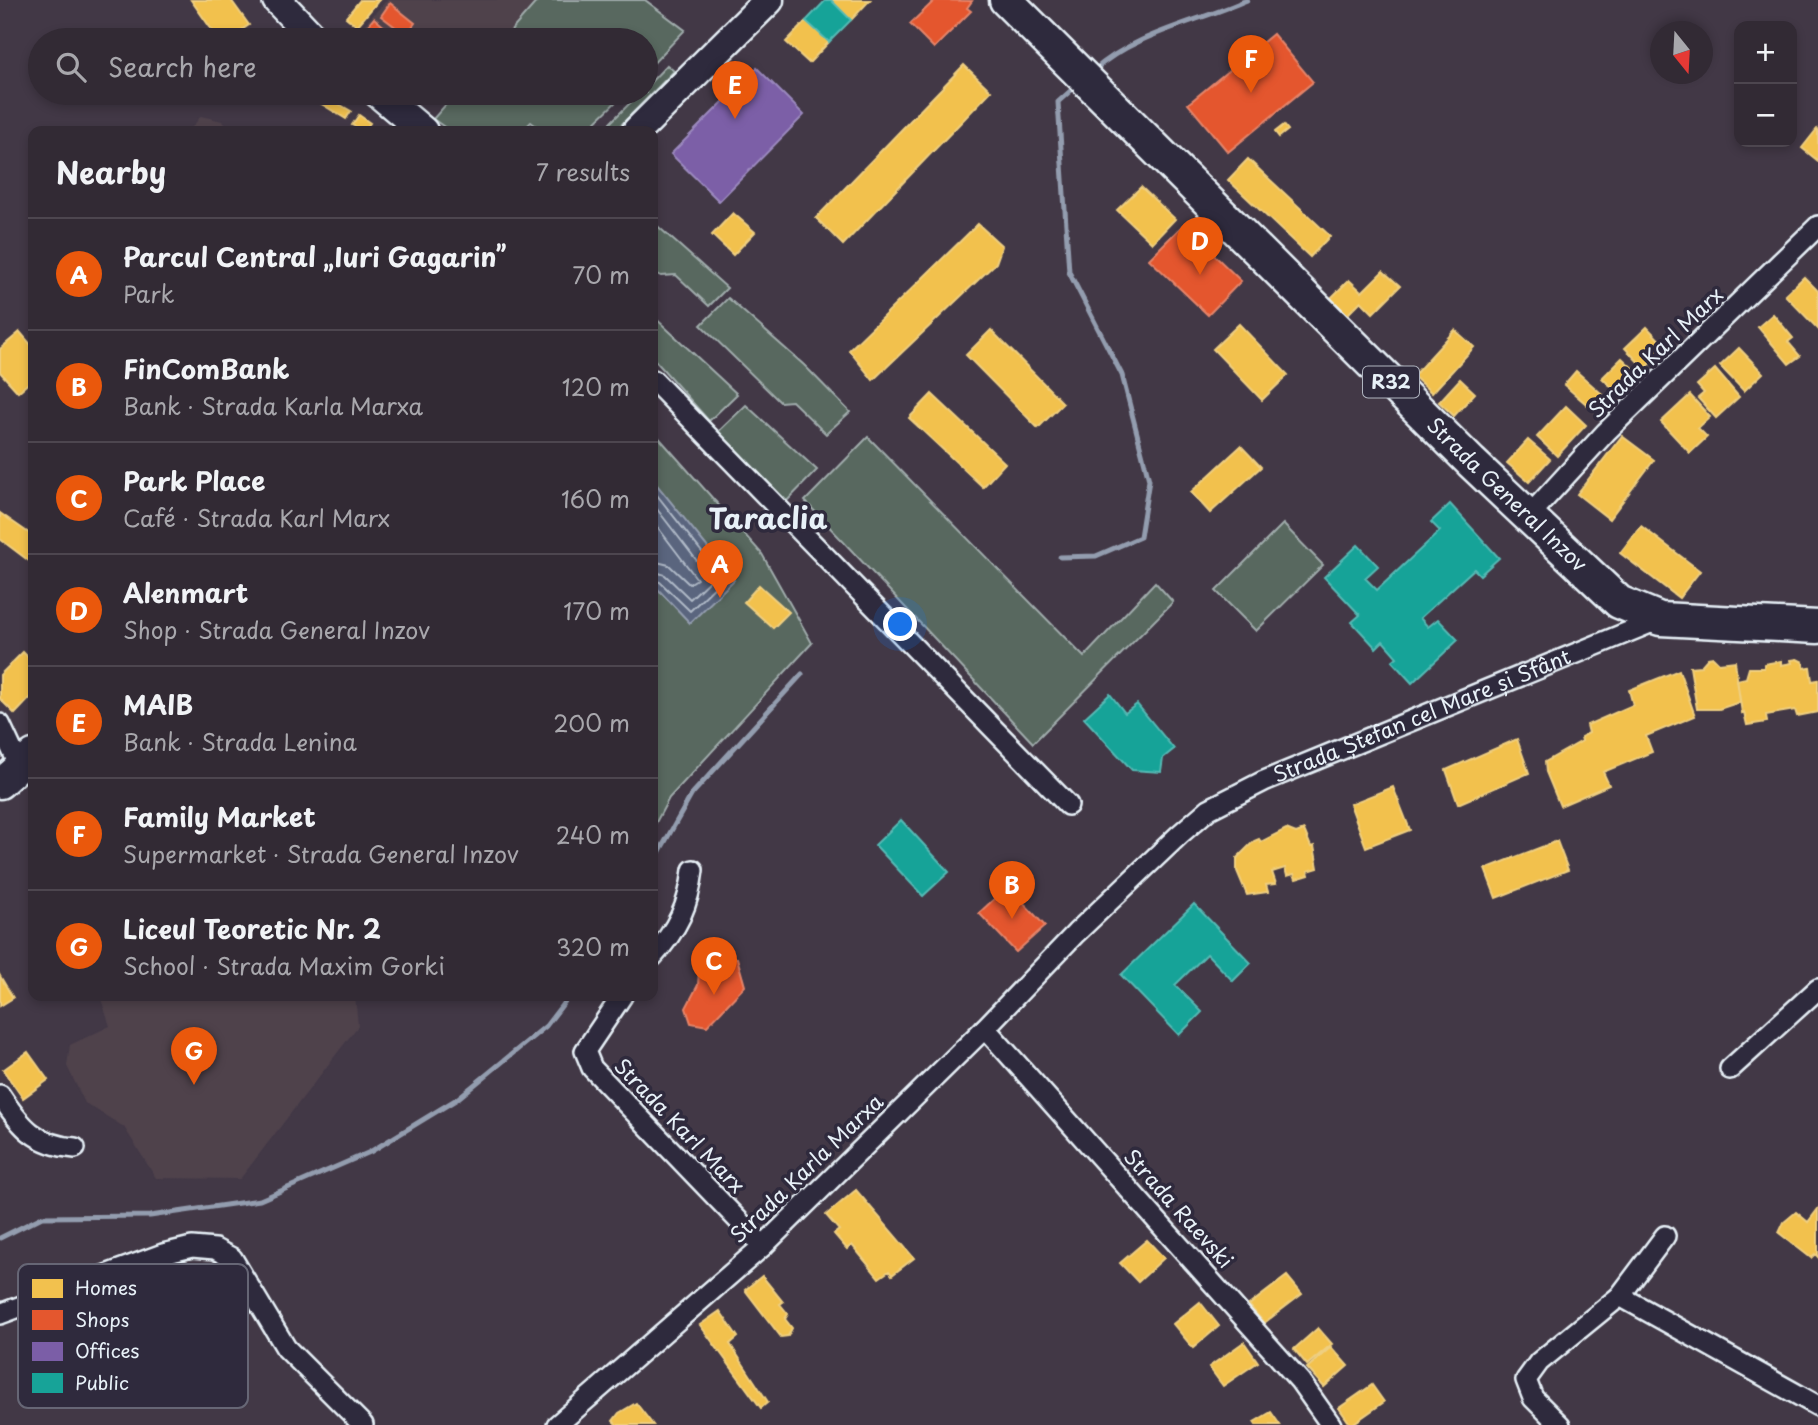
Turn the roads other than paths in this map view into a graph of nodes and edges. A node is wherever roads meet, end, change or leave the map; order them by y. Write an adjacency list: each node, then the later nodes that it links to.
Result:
1 (277, 0): 4 (main road)
2 (769, 0): 7 (main road)
3 (1006, 0): 10 (main road, Strada General Inzov / R32)
4 (304, 28)
5 (392, 105): 6 (main road)
6 (417, 126)
7 (642, 126)
8 (1818, 226): 10 (street, Strada Karl Marx)
9 (658, 385): 15 (street)
10 (1528, 517): 11 (main road, Strada General Inzov / R32)
11 (1660, 618): 12 (main road, Strada Ștefan cel Mare și Sfânt / R32); 17 (street, Strada Ștefan cel Mare și Sfânt)
12 (1818, 627)
13 (0, 724): 14 (street)
14 (18, 768)
15 (1068, 805)
16 (693, 870): 18 (street)
17 (1076, 933): 21 (street, Strada Karla Marxa)
18 (658, 950)
19 (1818, 989): 22 (street)
20 (618, 1001): 26 (street, Strada Karl Marx)
21 (985, 1028): 26 (street, Strada Karla Marxa); 36 (street, Strada Raevski)
22 (1730, 1069)
23 (0, 1095): 24 (street)
24 (75, 1148)
25 (1665, 1236): 30 (street)
26 (763, 1246): 35 (street, Strada Karla Marxa)
27 (136, 1264): 28 (street)
28 (236, 1264)
29 (248, 1285): 34 (street)
30 (1619, 1296): 33 (street); 37 (street)
31 (18, 1307): 32 (street)
32 (0, 1314)
33 (1818, 1406)
34 (363, 1425)
35 (557, 1425)
36 (1331, 1425)
37 (1560, 1425)

